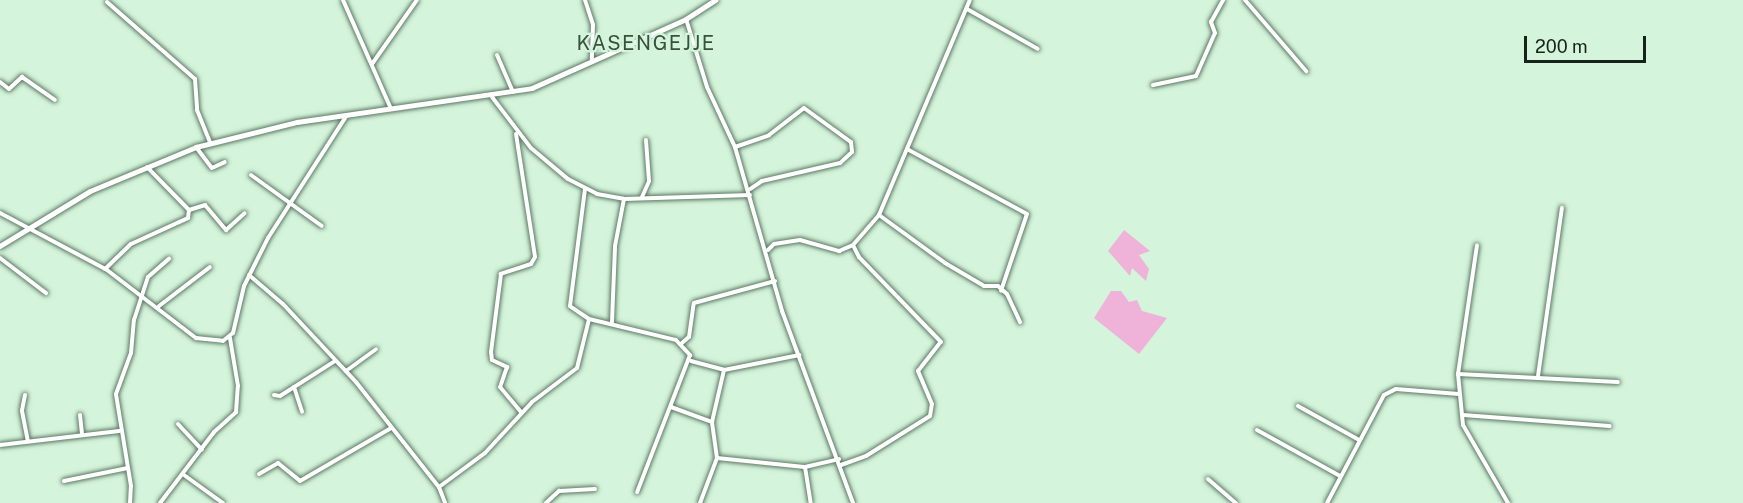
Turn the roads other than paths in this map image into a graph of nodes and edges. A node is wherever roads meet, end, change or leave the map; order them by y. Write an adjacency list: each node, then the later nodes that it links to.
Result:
1 (343, 0): 14 (street)
2 (417, 0): 14 (street)
3 (585, 0): 13 (street)
4 (715, 0): 10 (street)
5 (970, 0): 9 (street)
6 (1223, 0): 17 (street)
7 (1245, 0): 15 (street)
8 (107, 3): 25 (street)
9 (967, 9): 11 (street); 28 (street)
10 (686, 20): 13 (street); 27 (street)
11 (1038, 49)
12 (497, 55): 18 (street)
13 (592, 60): 18 (street)
14 (372, 64): 21 (street)
15 (1306, 71)
16 (0, 82): 20 (street)
17 (1153, 85)
18 (514, 93): 19 (street)
19 (492, 97): 21 (street); 23 (street)
20 (55, 100)
21 (391, 110): 22 (street)
22 (347, 114): 25 (street); 37 (street)
23 (516, 134): 32 (street); 80 (street)
24 (646, 140): 35 (street)
25 (210, 144): 26 (street)
26 (196, 147): 29 (street); 30 (street)
27 (735, 147): 33 (street); 33 (street)
28 (907, 149): 42 (street); 55 (street)
29 (225, 162)
30 (146, 167): 39 (street); 44 (street)
31 (252, 175): 37 (street)
32 (585, 189): 36 (street); 59 (street)
33 (750, 189): 34 (street)
34 (750, 195): 35 (street); 48 (street)
35 (642, 198): 36 (street)
36 (624, 199): 60 (street)
37 (290, 204): 43 (street); 53 (street)
38 (1562, 208): 71 (street)
39 (189, 210): 41 (street); 52 (street)
40 (0, 213): 44 (street)
41 (245, 213)
42 (879, 216): 45 (street); 55 (street)
43 (322, 226)
44 (25, 229): 47 (street); 52 (street)
45 (853, 244): 48 (street); 96 (street)
46 (1477, 245): 70 (street)
47 (0, 246)
48 (768, 250): 54 (street)
49 (0, 258): 56 (street)
50 (169, 259): 57 (street)
51 (210, 267): 58 (street)
52 (105, 268): 57 (street)
53 (249, 275): 62 (street); 66 (street)
54 (775, 281): 63 (street); 65 (street)
55 (1001, 291): 61 (street)
56 (46, 293)
57 (143, 299): 58 (street); 88 (street)
58 (159, 306): 62 (street)
59 (589, 319): 60 (street); 80 (street)
60 (612, 322): 63 (street)
61 (1020, 322)
62 (230, 338): 93 (street)
63 (682, 343): 67 (street)
64 (376, 349): 69 (street)
65 (800, 355): 68 (street); 95 (street)
66 (335, 361): 69 (street); 73 (street)
67 (691, 361): 68 (street); 78 (street)
68 (724, 370): 83 (street)
69 (346, 371): 86 (street)
70 (1458, 374): 71 (street); 74 (street)
71 (1538, 376): 72 (street)
72 (1618, 382)
73 (294, 387): 76 (street); 79 (street)
74 (1459, 394): 82 (street); 90 (street)
75 (25, 395): 91 (street)
76 (274, 395)
77 (1299, 406): 90 (street)
78 (671, 408): 83 (street); 106 (street)
79 (302, 412)
80 (522, 413): 104 (street)
81 (80, 414): 89 (street)
82 (1463, 415): 85 (street); 117 (street)
83 (712, 422): 94 (street)
84 (177, 424): 93 (street)
85 (1610, 426)
86 (391, 428): 99 (street); 104 (street)
87 (1257, 430): 101 (street)
88 (119, 431): 89 (street); 98 (street)
89 (82, 434): 91 (street)
90 (1359, 440): 101 (street)
91 (28, 441): 92 (street)
92 (0, 445)
93 (202, 450): 100 (street)
94 (717, 458): 97 (street); 112 (street)
95 (839, 459): 96 (street); 97 (street)
96 (841, 465): 114 (street)
97 (805, 466): 113 (street)
98 (128, 468): 103 (street); 107 (street)
99 (259, 474)
100 (184, 475): 108 (street); 109 (street)
101 (1340, 476): 116 (street)
102 (1209, 479): 115 (street)
103 (64, 482)
104 (439, 487): 110 (street)
105 (596, 489): 111 (street)
106 (637, 492)
107 (130, 503)
108 (160, 503)
109 (222, 503)
110 (445, 503)
111 (546, 503)
112 (700, 503)
113 (811, 503)
114 (853, 503)
115 (1236, 503)
116 (1327, 503)
117 (1508, 503)

